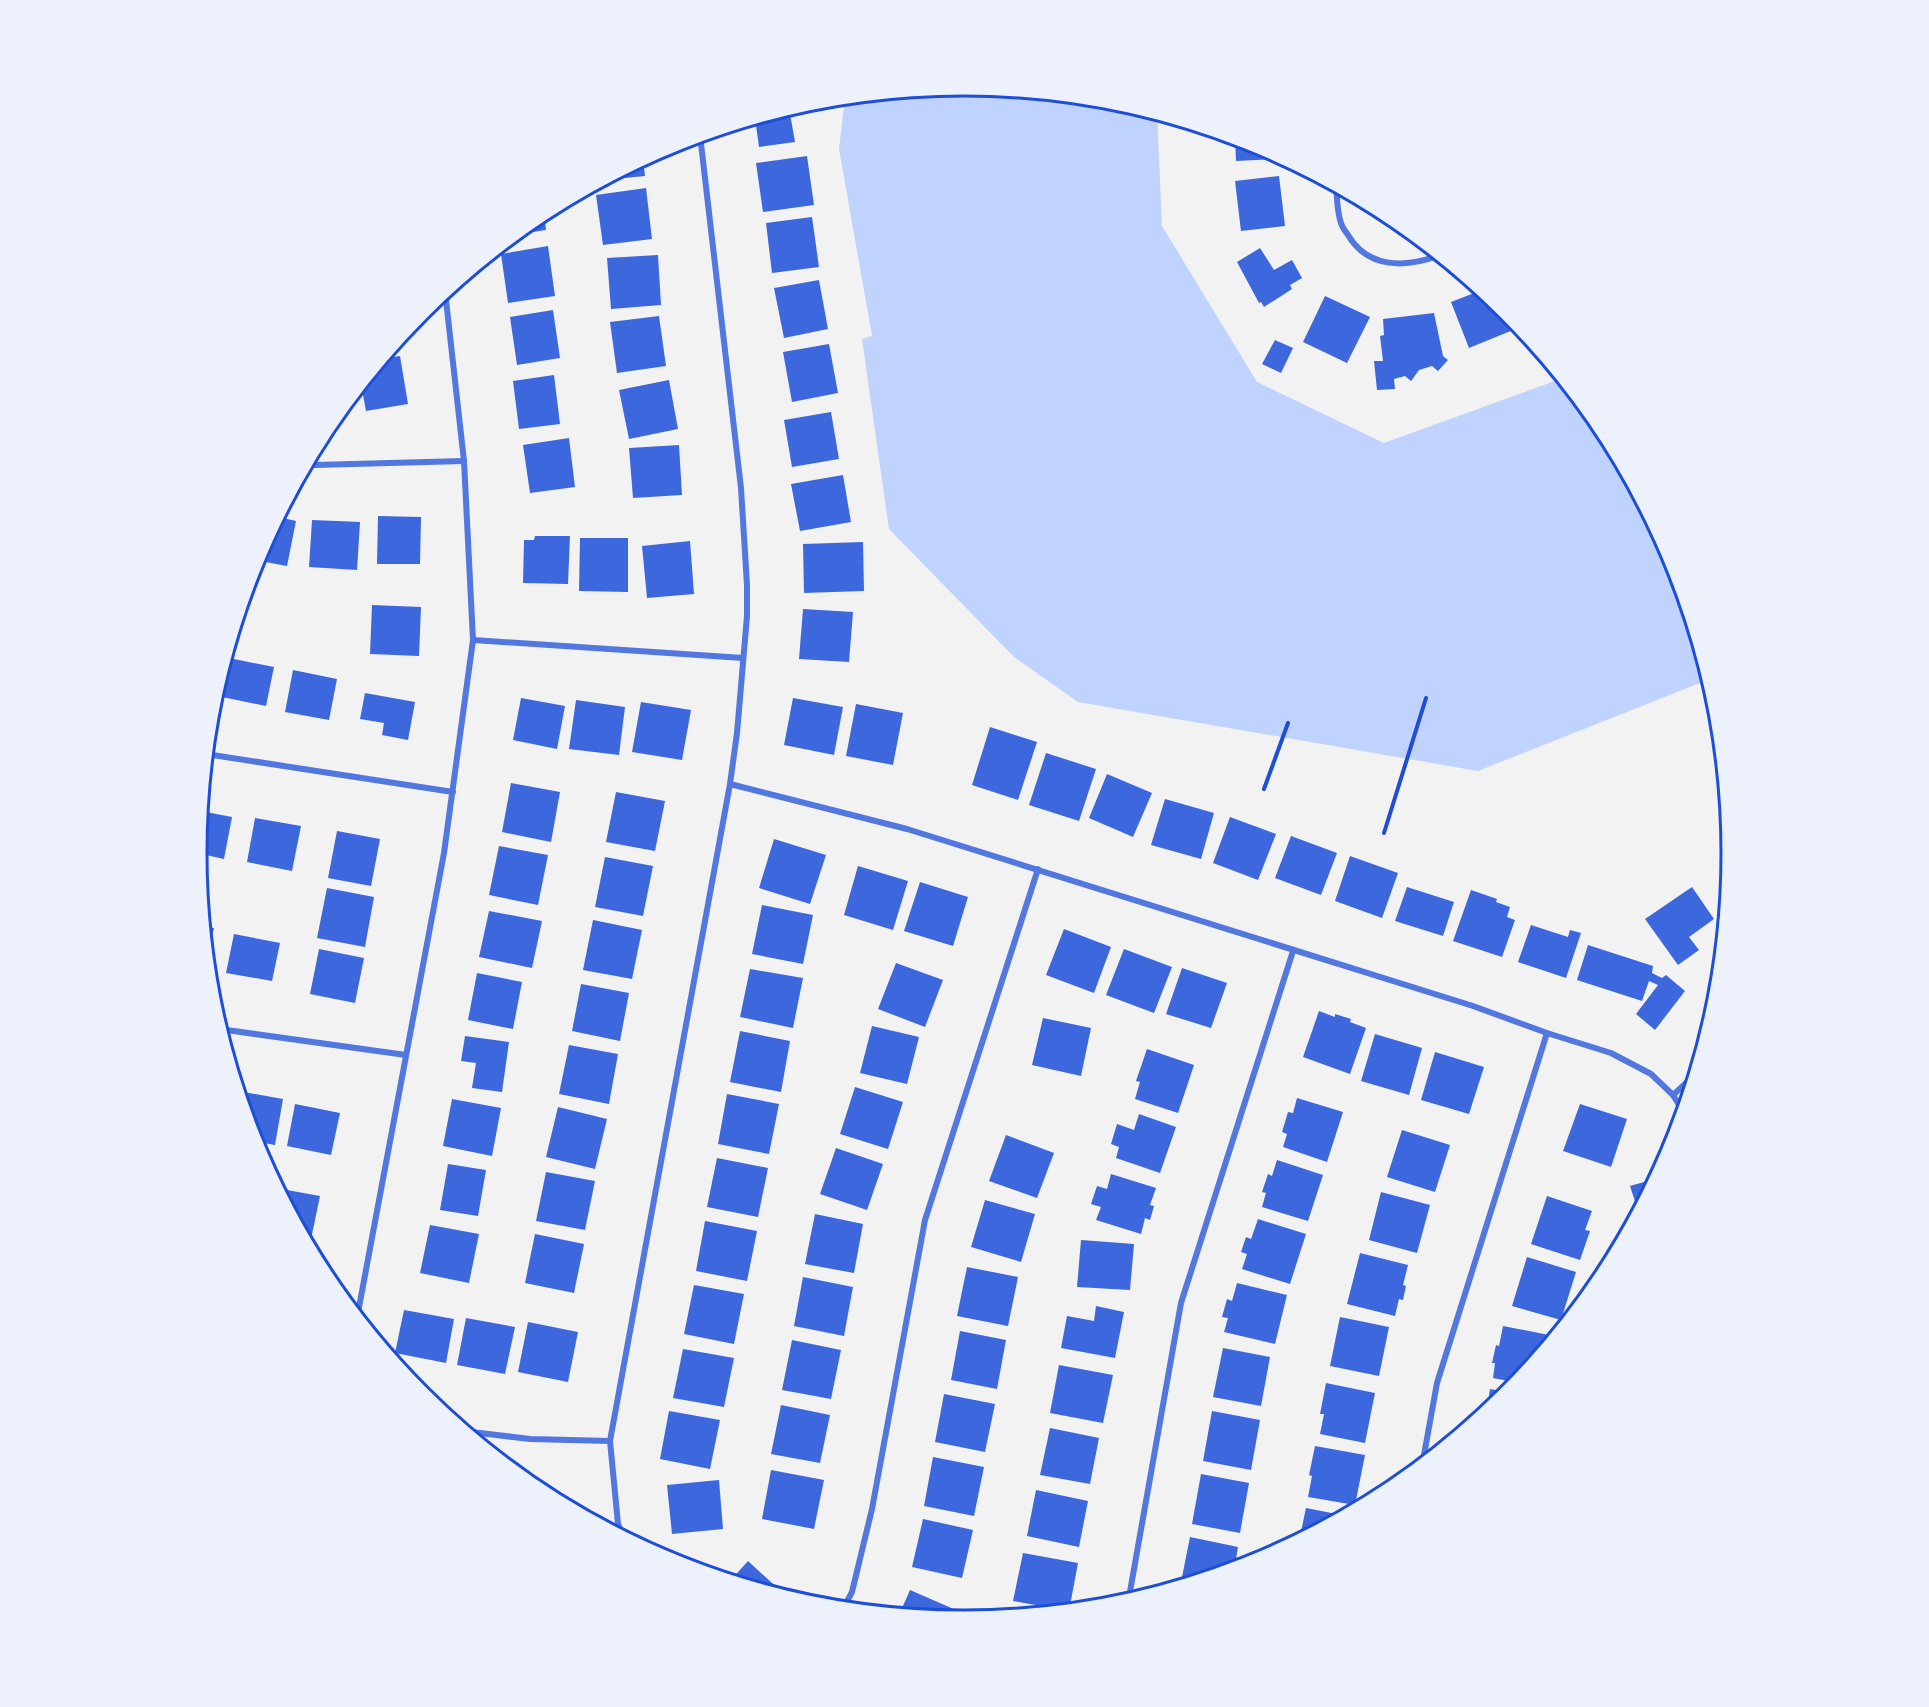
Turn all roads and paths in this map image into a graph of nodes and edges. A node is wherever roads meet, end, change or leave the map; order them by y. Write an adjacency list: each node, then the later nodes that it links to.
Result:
1 (701, 144): 8 (street)
2 (1337, 194): 3 (street)
3 (1431, 257)
4 (446, 302): 5 (street)
5 (464, 461): 6 (street); 7 (street)
6 (315, 465)
7 (473, 640): 8 (street); 14 (street)
8 (743, 658): 12 (street)
9 (1426, 698): 15 (path)
10 (1288, 723): 13 (path)
11 (213, 755): 14 (street)
12 (730, 784): 16 (street); 26 (street)
13 (1264, 789)
14 (453, 792): 20 (street)
15 (1384, 833)
16 (1038, 869): 17 (street); 30 (street)
17 (1293, 951): 19 (street); 29 (street)
18 (229, 1030): 20 (street)
19 (1547, 1033): 22 (street); 27 (street)
20 (406, 1055): 24 (street)
21 (1686, 1083): 22 (street)
22 (1674, 1095): 23 (street)
23 (1679, 1104)
24 (359, 1308)
25 (477, 1433): 26 (street)
26 (610, 1441): 28 (street)
27 (1424, 1455)
28 (620, 1528)
29 (1130, 1592)
30 (847, 1602)

